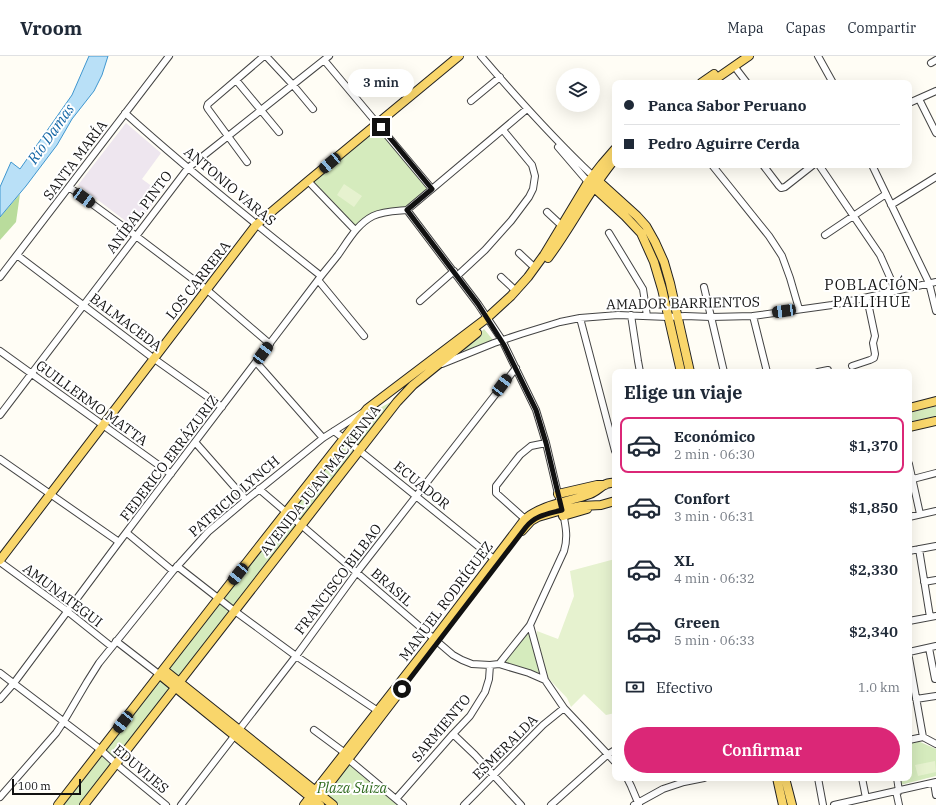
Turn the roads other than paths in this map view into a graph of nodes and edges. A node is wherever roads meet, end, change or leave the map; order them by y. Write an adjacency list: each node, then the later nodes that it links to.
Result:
1 (169, 56): 24 (street, SANTA MARÍA)
2 (265, 56): 11 (street); 16 (street)
3 (459, 56): 25 (main road, LOS CARRERA)
4 (482, 56): 10 (street)
5 (739, 56): 12 (main road)
6 (749, 56): 9 (main road)
7 (818, 56): 15 (street)
8 (326, 58): 16 (street, ANÍBAL PINTO); 25 (street)
9 (734, 66): 13 (main road); 14 (street)
10 (500, 77): 19 (street); 22 (street)
11 (236, 80): 23 (street); 29 (street)
12 (705, 80)
13 (714, 80)
14 (745, 80)
15 (831, 80)
16 (293, 85): 21 (street); 23 (street, ANÍBAL PINTO)
17 (936, 91): 18 (street)
18 (918, 99): 20 (street); 28 (street)
19 (471, 101)
20 (912, 102)
21 (313, 109)
22 (527, 109): 26 (street); 41 (street)
23 (261, 110): 27 (street); 29 (street, ANÍBAL PINTO)
24 (125, 113): 33 (street, ANTONIO VARAS); 42 (street, SANTA MARÍA)
25 (377, 123): 40 (main road, LOS CARRERA); 43 (street)
26 (503, 130): 43 (street); 63 (street)
27 (279, 132)
28 (936, 134)
29 (228, 136): 31 (street); 33 (street, ANÍBAL PINTO)
30 (612, 153): 41 (main road)
31 (247, 162)
32 (612, 162): 41 (main road)
33 (188, 168): 51 (street, ANTONIO VARAS); 57 (street, ANÍBAL PINTO)
34 (714, 168): 76 (street)
35 (765, 168): 36 (street)
36 (809, 168)
37 (821, 168): 50 (street)
38 (873, 168): 44 (street)
39 (936, 177): 45 (street)
40 (308, 180): 51 (main road, LOS CARRERA); 53 (street)
41 (593, 181): 46 (main road); 47 (main road); 52 (main road); 84 (main road)
42 (69, 187): 57 (street); 59 (street, SANTA MARÍA)
43 (432, 189): 48 (street)
44 (886, 194): 45 (street); 50 (street)
45 (892, 205): 68 (street)
46 (626, 206): 47 (main road); 54 (main road)
47 (618, 209): 54 (main road)
48 (407, 210): 53 (street, FEDERICO ERRÁZURIZ); 63 (street)
49 (547, 212): 52 (street)
50 (854, 216): 56 (street); 72 (street)
51 (256, 225): 66 (street, ANTONIO VARAS); 70 (main road, LOS CARRERA)
52 (562, 226): 60 (main road)
53 (356, 230): 66 (street, FEDERICO ERRÁZURIZ)
54 (645, 232): 61 (main road); 62 (main road)
55 (609, 233): 79 (street)
56 (825, 235)
57 (136, 236): 70 (street); 75 (street, ANÍBAL PINTO)
58 (519, 253): 60 (street)
59 (17, 255): 64 (street, SANTA MARÍA); 75 (street, BALMACEDA)
60 (535, 268): 71 (main road)
61 (666, 268): 62 (main road); 81 (main road)
62 (657, 272): 81 (main road)
63 (455, 274): 74 (street); 84 (street)
64 (0, 277)
65 (501, 277): 71 (street)
66 (320, 278): 85 (street, ANTONIO VARAS); 87 (street, FEDERICO ERRÁZURIZ)
67 (936, 282): 68 (street, AMADOR BARRIENTOS)
68 (929, 283): 72 (street, AMADOR BARRIENTOS); 77 (street)
69 (704, 287): 82 (street)
70 (206, 289): 87 (street); 89 (main road, LOS CARRERA)
71 (516, 291): 84 (main road)
72 (896, 291): 73 (street, AMADOR BARRIENTOS)
73 (867, 298): 76 (street, AMADOR BARRIENTOS); 91 (street)
74 (420, 301)
75 (83, 305): 89 (street, BALMACEDA); 99 (street, ANÍBAL PINTO)
76 (799, 309): 80 (street, AMADOR BARRIENTOS)
77 (936, 311)
78 (631, 315): 79 (street, AMADOR BARRIENTOS); 83 (street, AMADOR BARRIENTOS); 94 (street)
79 (647, 316): 81 (street, AMADOR BARRIENTOS)
80 (753, 316): 82 (street, AMADOR BARRIENTOS); 98 (street)
81 (673, 317): 82 (street, AMADOR BARRIENTOS); 95 (main road); 96 (main road)
82 (711, 317): 97 (street)
83 (580, 318): 86 (street, AMADOR BARRIENTOS); 111 (street)
84 (490, 320): 86 (street); 92 (main road, AVENIDA JUAN MACKENNA); 103 (main road, PATRICIO LYNCH)
85 (364, 336)
86 (502, 340): 92 (street, AVENIDA JUAN MACKENNA); 93 (street)
87 (270, 344): 90 (street, FEDERICO ERRÁZURIZ)
88 (0, 351): 99 (street, GUILLERMO MATTA)
89 (154, 358): 101 (street, BALMACEDA); 106 (main road, LOS CARRERA)
90 (256, 362): 101 (street, FEDERICO ERRÁZURIZ); 109 (street)
91 (852, 366)
92 (435, 367): 114 (main road, AVENIDA JUAN MACKENNA)
93 (516, 368): 113 (street); 125 (street, FRANCISCO BILBAO)
94 (639, 369)
95 (681, 369)
96 (689, 369)
97 (723, 369)
98 (766, 369)
99 (31, 374): 104 (street, ANÍBAL PINTO); 106 (street, GUILLERMO MATTA)
100 (936, 401): 102 (main road)
101 (222, 407): 112 (street, FEDERICO ERRÁZURIZ)
102 (912, 407)
103 (367, 410): 108 (street, PATRICIO LYNCH); 110 (main road, AVENIDA JUAN MACKENNA)
104 (0, 414)
105 (936, 421): 107 (main road)
106 (103, 425): 117 (street, GUILLERMO MATTA); 123 (main road, LOS CARRERA)
107 (912, 425)
108 (334, 431): 109 (street, PATRICIO LYNCH); 110 (street, ECUADOR)
109 (323, 438): 122 (street, PATRICIO LYNCH)
110 (344, 439): 114 (street, ECUADOR); 130 (main road, AVENIDA JUAN MACKENNA)
111 (612, 440)
112 (196, 442): 117 (street, FEDERICO ERRÁZURIZ); 126 (street)
113 (546, 443): 124 (street); 133 (street)
114 (359, 450): 125 (street, ECUADOR); 134 (main road, AVENIDA JUAN MACKENNA)
115 (0, 459): 123 (street)
116 (936, 473): 119 (street)
117 (171, 474): 135 (street, FEDERICO ERRÁZURIZ)
118 (912, 475): 119 (street)
119 (913, 479): 131 (street)
120 (612, 483): 121 (main road)
121 (605, 484): 124 (main road); 128 (main road)
122 (259, 489): 126 (street, PATRICIO LYNCH); 130 (street, BRASIL)
123 (50, 494): 136 (street); 141 (main road, LOS CARRERA)
124 (558, 494): 128 (street)
125 (416, 496): 140 (street, ECUADOR); 143 (street, FRANCISCO BILBAO)
126 (246, 500): 142 (street, PATRICIO LYNCH)
127 (612, 502): 128 (main road)
128 (562, 510): 133 (main road, MANUEL RODRÍGUEZ); 151 (street); 152 (main road, MANUEL RODRÍGUEZ)
129 (936, 510): 131 (street)
130 (286, 512): 134 (street, BRASIL); 146 (main road, AVENIDA JUAN MACKENNA)
131 (920, 514): 132 (street)
132 (912, 516)
133 (525, 519): 140 (main road, MANUEL RODRÍGUEZ)
134 (301, 525): 143 (street, BRASIL); 147 (main road, AVENIDA JUAN MACKENNA)
135 (127, 533): 136 (street, FEDERICO ERRÁZURIZ); 142 (street)
136 (119, 542): 148 (street, FEDERICO ERRÁZURIZ)
137 (936, 546): 138 (street)
138 (919, 549): 139 (street); 145 (street)
139 (912, 550)
140 (494, 559): 152 (main road, MANUEL RODRÍGUEZ)
141 (0, 561): 148 (street, AMUNATEGUI)
142 (175, 568): 146 (street); 153 (street, PATRICIO LYNCH)
143 (357, 572): 152 (street, BRASIL); 157 (street, FRANCISCO BILBAO)
144 (936, 580): 145 (street)
145 (924, 582): 149 (street)
146 (218, 598): 147 (street); 161 (main road, AVENIDA JUAN MACKENNA)
147 (234, 611): 157 (street); 166 (main road, AVENIDA JUAN MACKENNA)
148 (67, 612): 153 (street, AMUNATEGUI); 165 (street, FEDERICO ERRÁZURIZ)
149 (933, 617): 150 (street)
150 (912, 620)
151 (530, 625): 158 (street); 164 (street)
152 (436, 640): 159 (street, BRASIL); 171 (main road, MANUEL RODRÍGUEZ); 182 (main road, MANUEL RODRÍGUEZ)
153 (114, 644): 161 (street, AMUNATEGUI); 172 (street, PATRICIO LYNCH)
154 (936, 646): 155 (street)
155 (929, 648): 156 (street); 163 (street)
156 (912, 651)
157 (296, 656): 171 (street); 174 (street, FRANCISCO BILBAO)
158 (499, 664): 159 (street, BRASIL); 164 (street, BRASIL)
159 (490, 665): 175 (street, SARMIENTO)
160 (0, 673): 165 (street, EDUVIJES)
161 (162, 673): 166 (main road); 179 (main road, AVENIDA JUAN MACKENNA)
162 (912, 678): 169 (street)
163 (935, 679)
164 (545, 680): 170 (street)
165 (14, 683): 168 (street, FEDERICO ERRÁZURIZ); 172 (street, EDUVIJES)
166 (177, 685): 174 (main road); 184 (main road, AVENIDA JUAN MACKENNA)
167 (936, 696): 169 (street)
168 (0, 699)
169 (916, 699): 176 (street)
170 (564, 708): 181 (street); 185 (street, ESMERALDA)
171 (378, 711): 182 (main road, MANUEL RODRÍGUEZ)
172 (64, 721): 179 (street, EDUVIJES); 196 (street, PATRICIO LYNCH)
173 (314, 730): 182 (street)
174 (236, 733): 198 (main road); 204 (street, FRANCISCO BILBAO)
175 (452, 734): 185 (street); 199 (street, SARMIENTO)
176 (923, 737): 177 (street); 178 (street)
177 (912, 739)
178 (936, 744)
179 (101, 750): 184 (street, EDUVIJES); 201 (main road, AVENIDA JUAN MACKENNA)
180 (612, 752): 181 (street)
181 (607, 755): 183 (street); 210 (street)
182 (346, 756): 198 (main road, MANUEL RODRÍGUEZ); 199 (street)
183 (612, 759)
184 (116, 764): 202 (main road, AVENIDA JUAN MACKENNA); 203 (street, EDUVIJES)
185 (494, 776): 208 (street, ESMERALDA); 209 (street)
186 (628, 781): 200 (street)
187 (689, 781): 200 (street)
188 (778, 781): 211 (main road)
189 (786, 781): 212 (main road)
190 (819, 781): 213 (street)
191 (863, 781): 197 (street)
192 (896, 781): 194 (street)
193 (935, 783): 194 (street); 195 (street)
194 (898, 791): 197 (street); 215 (street)
195 (936, 795)
196 (0, 797)
197 (866, 798): 214 (street)
198 (316, 799): 205 (main road, MANUEL RODRÍGUEZ); 206 (main road)
199 (396, 799): 207 (street)
200 (637, 804)
201 (58, 805)
202 (84, 805)
203 (166, 805)
204 (181, 805)
205 (304, 805)
206 (333, 805)
207 (404, 805)
208 (464, 805)
209 (521, 805)
210 (551, 805)
211 (783, 805)
212 (792, 805)
213 (823, 805)
214 (834, 805)
215 (899, 805)

